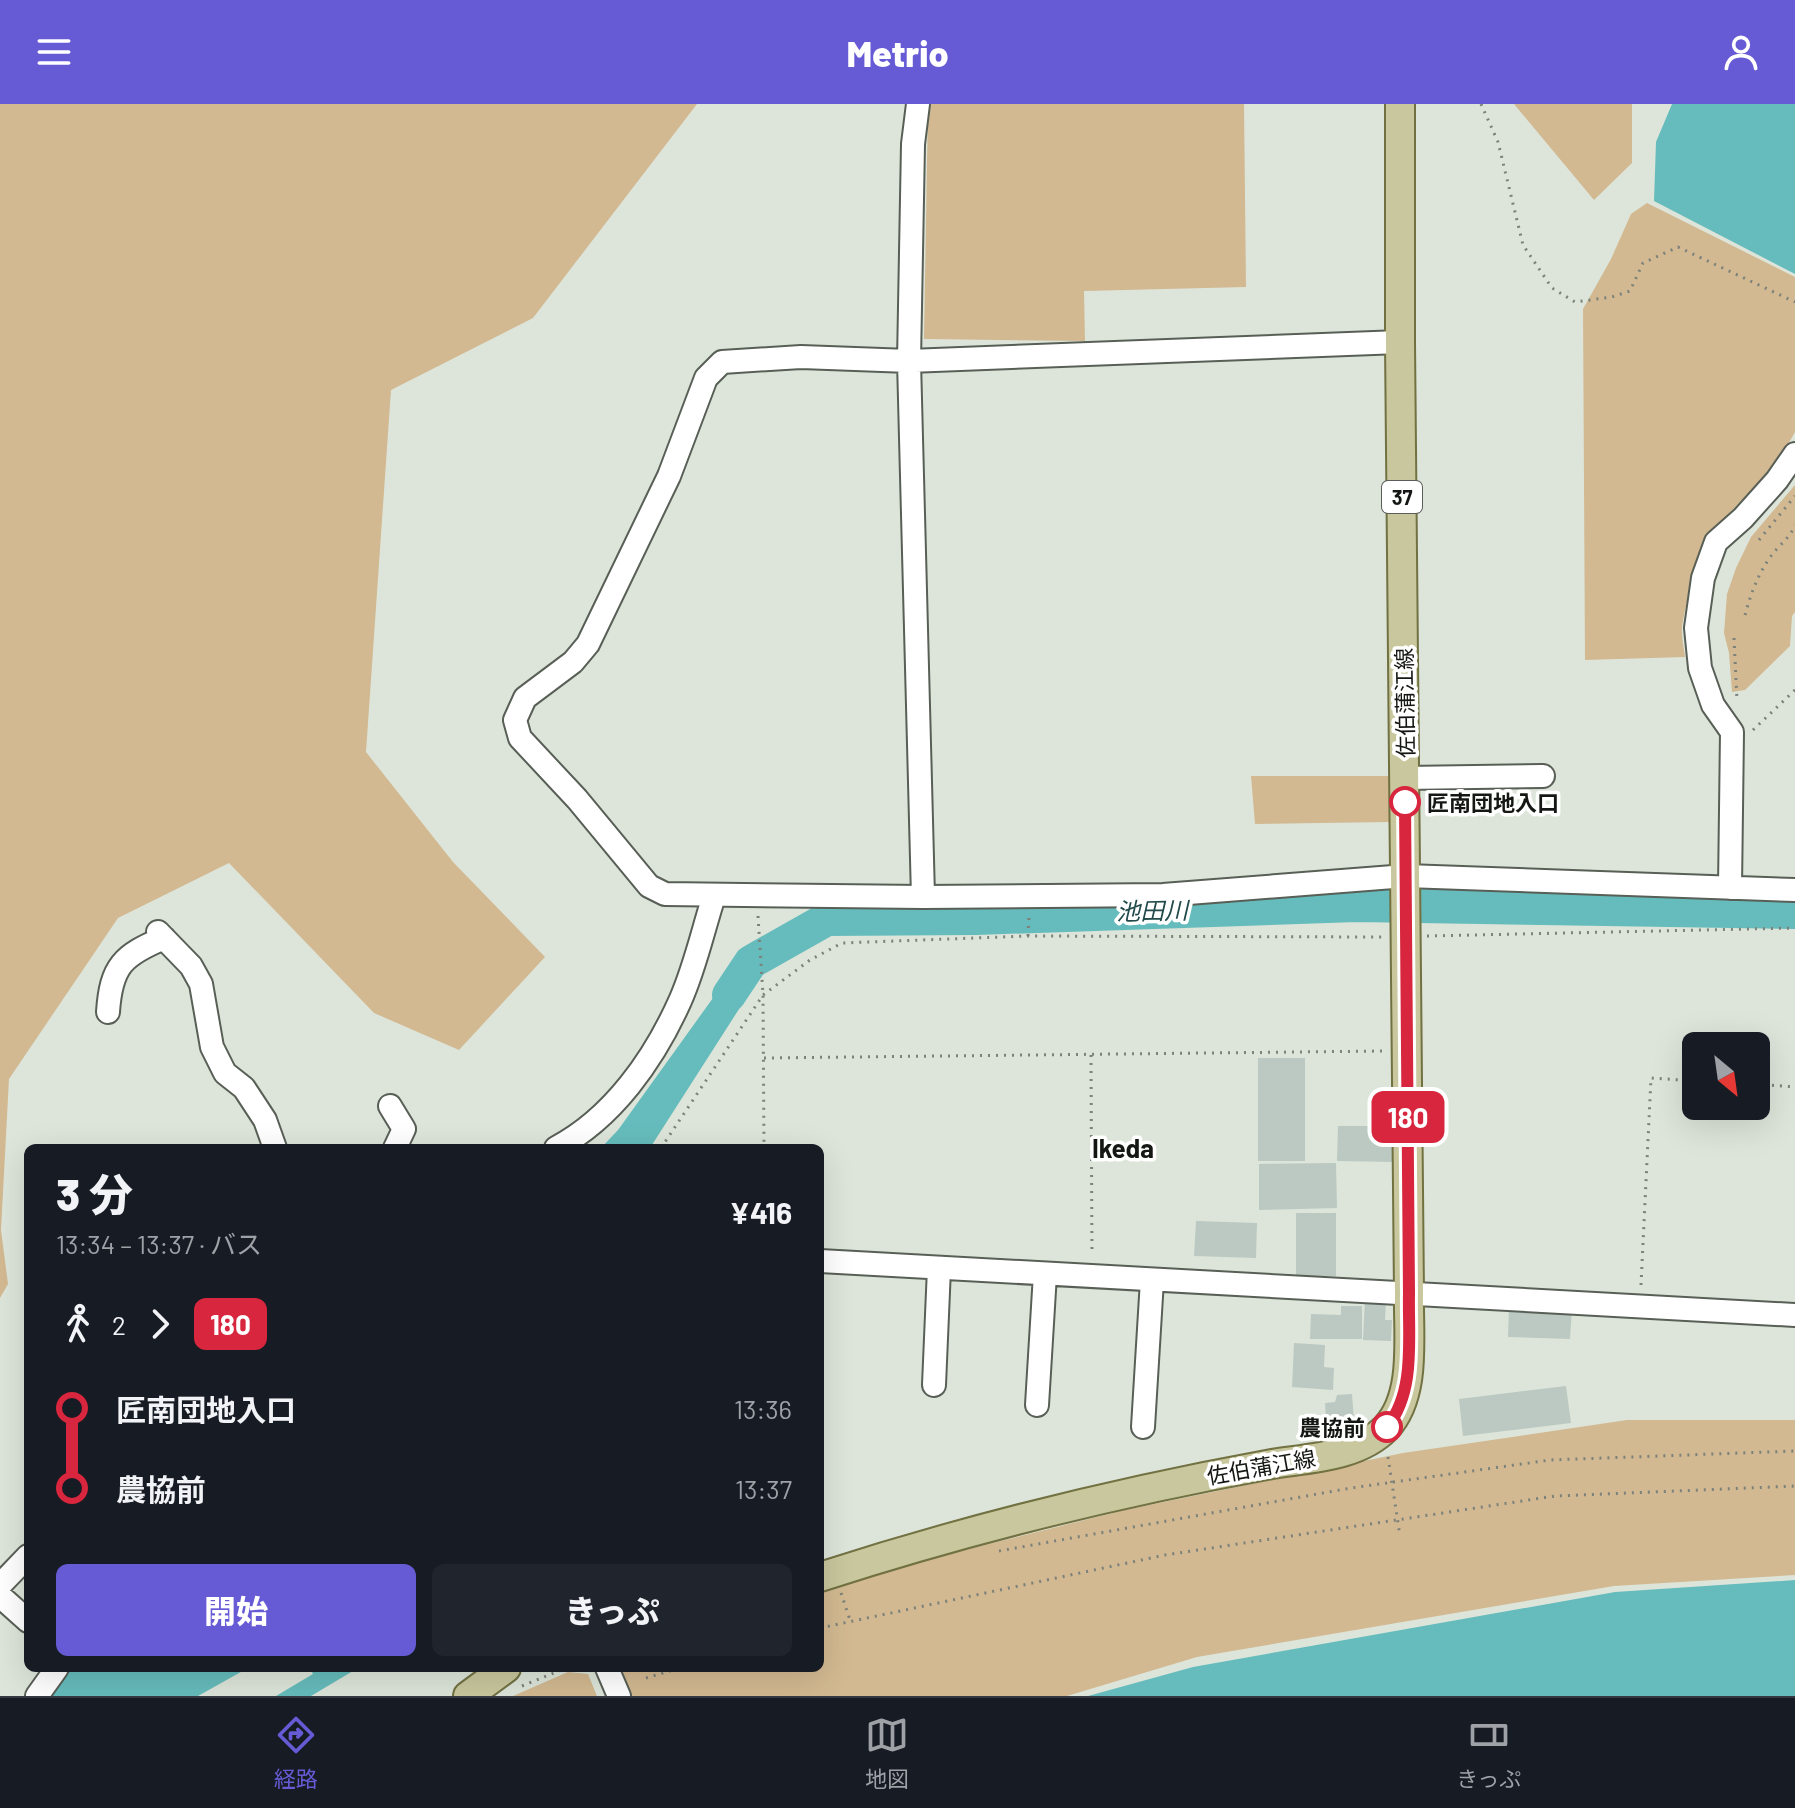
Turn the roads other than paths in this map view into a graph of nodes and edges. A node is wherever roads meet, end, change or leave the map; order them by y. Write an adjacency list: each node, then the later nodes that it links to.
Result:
1 (918, 104): 4 (street)
2 (1400, 104): 3 (main road, 佐伯蒲江線 / 37)
3 (1400, 342): 4 (street); 7 (main road, 佐伯蒲江線 / 37)
4 (909, 361): 11 (street); 12 (street)
5 (1795, 454): 9 (street)
6 (1543, 776): 7 (street)
7 (1405, 778): 8 (main road, 佐伯蒲江線 / 37)
8 (1406, 883): 9 (street); 12 (street); 22 (main road, 佐伯蒲江線 / 37)
9 (1730, 888): 10 (street)
10 (1795, 890)
11 (714, 896): 12 (street); 17 (street)
12 (923, 897)
13 (108, 1012): 15 (street)
14 (390, 1106): 16 (street)
15 (274, 1144)
16 (397, 1144)
17 (564, 1144)
18 (824, 1261): 19 (street)
19 (939, 1268): 20 (street); 24 (street)
20 (1045, 1274): 21 (street); 25 (street)
21 (1152, 1280): 22 (street); 26 (street)
22 (1409, 1294): 23 (street); 28 (main road, 佐伯蒲江線 / 37)
23 (1795, 1315)
24 (934, 1385)
25 (1037, 1405)
26 (1143, 1427)
27 (24, 1560): 29 (street)
28 (830, 1582)
29 (0, 1585)
30 (0, 1596): 31 (street)
31 (24, 1617)
32 (54, 1672): 35 (street)
33 (601, 1672): 37 (street)
34 (509, 1679): 36 (main road)
35 (37, 1696)
36 (470, 1696)
37 (619, 1696)

